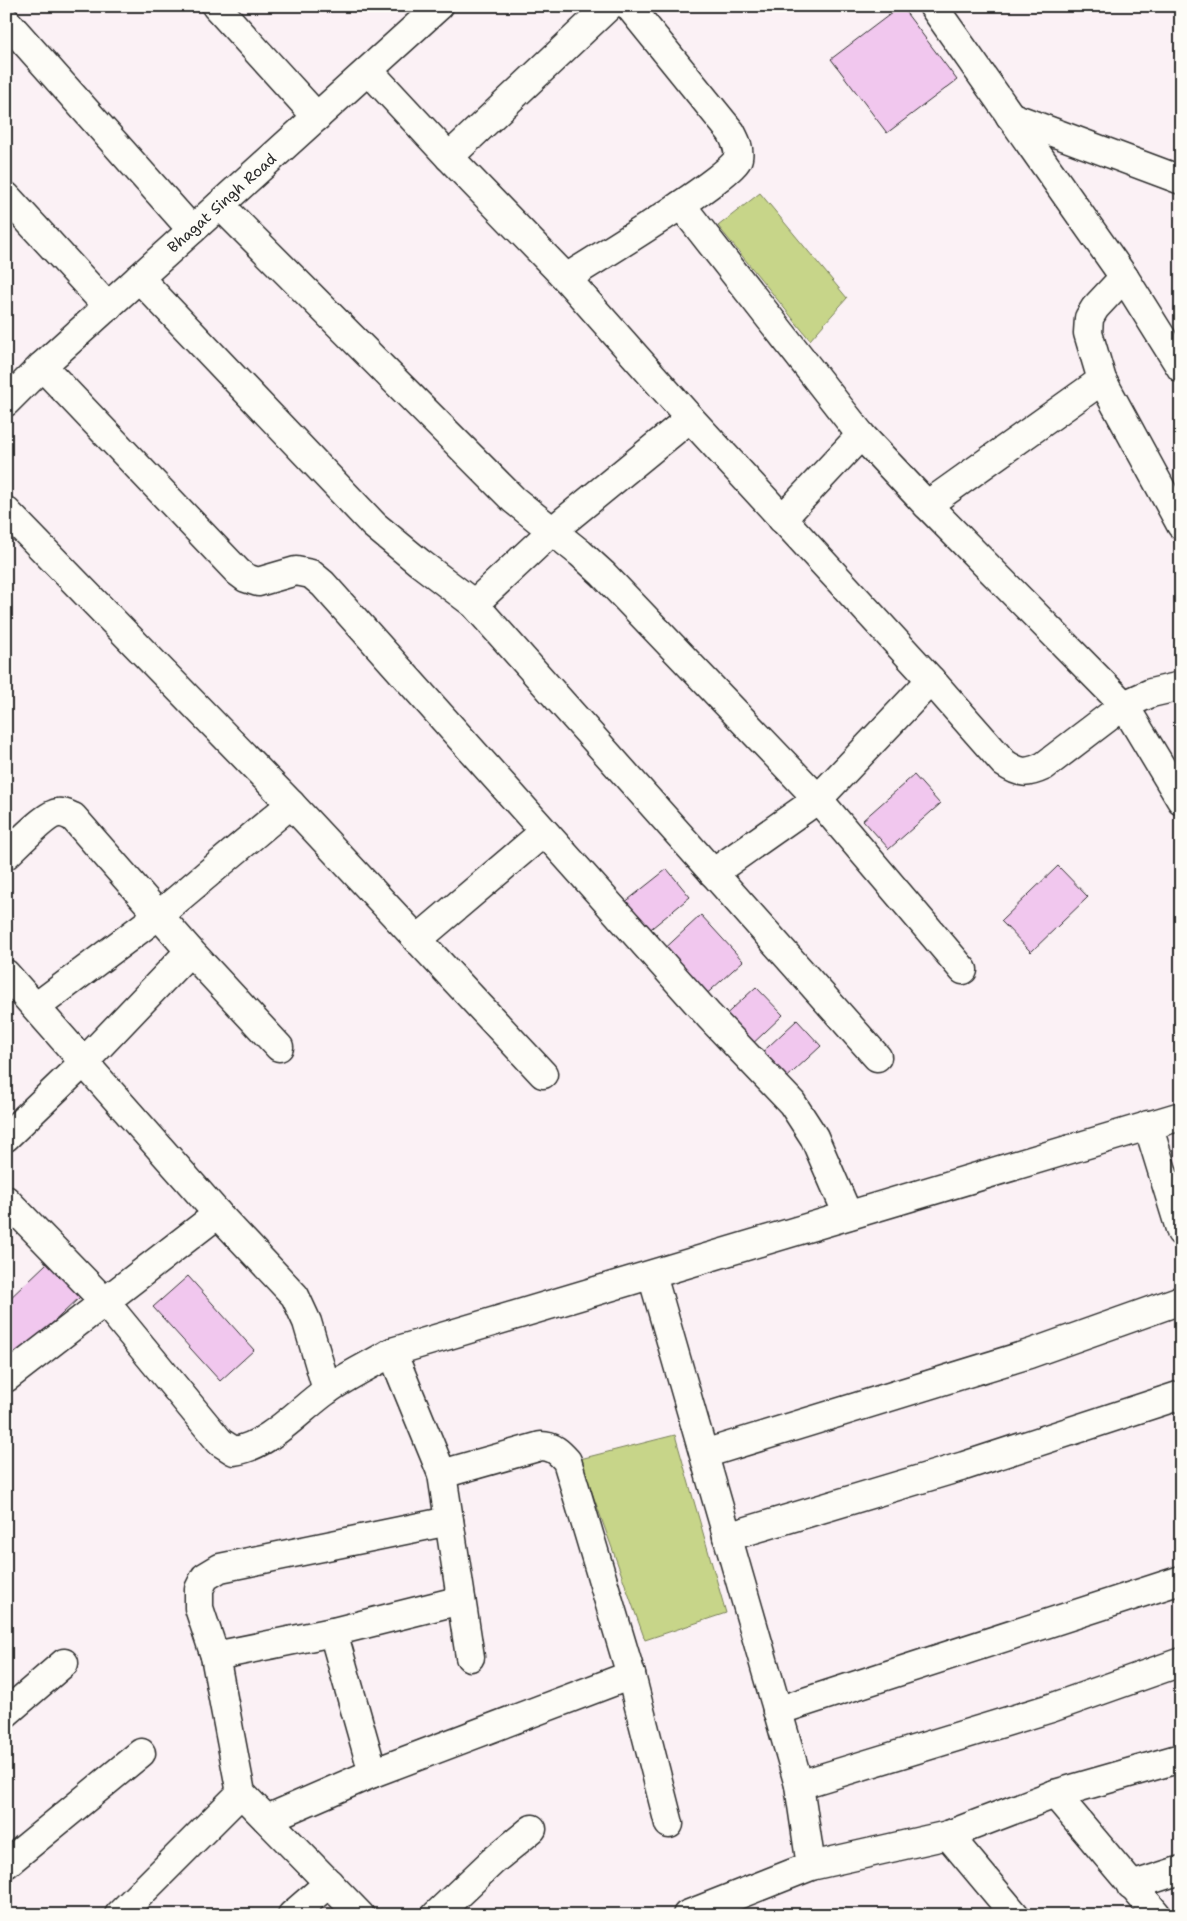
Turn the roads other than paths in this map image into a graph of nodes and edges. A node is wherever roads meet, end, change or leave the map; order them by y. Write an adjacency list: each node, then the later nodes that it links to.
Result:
1 (216, 6): 9 (street)
2 (609, 6): 10 (street)
3 (629, 6): 14 (street)
4 (933, 6): 8 (street)
5 (424, 11): 7 (street, Bhagat Singh Road)
6 (6, 21): 15 (street)
7 (369, 70): 9 (street, Bhagat Singh Road); 10 (street)
8 (1010, 116): 11 (street); 16 (street)
9 (317, 117): 13 (street, Bhagat Singh Road)
10 (449, 157): 18 (street)
11 (1181, 180)
12 (6, 196): 19 (street)
13 (220, 205): 15 (street, Bhagat Singh Road); 30 (street)
14 (681, 205): 18 (street); 25 (street)
15 (192, 230): 17 (street, Bhagat Singh Road)
16 (1124, 277): 21 (street); 22 (street)
17 (139, 278): 19 (street, Bhagat Singh Road); 31 (street)
18 (566, 278): 24 (street)
19 (108, 307): 20 (street, Bhagat Singh Road)
20 (42, 366): 23 (street, Bhagat Singh Road); 38 (street)
21 (1181, 368)
22 (1102, 380): 26 (street); 29 (street)
23 (6, 402)
24 (690, 418): 28 (street); 30 (street)
25 (861, 435): 26 (street); 28 (street)
26 (927, 505): 34 (street)
27 (6, 511): 37 (street)
28 (782, 519): 32 (street)
29 (1181, 525)
30 (552, 531): 31 (street); 35 (street)
31 (474, 604): 40 (street)
32 (931, 680): 34 (street); 35 (street)
33 (1181, 686): 34 (street)
34 (1124, 705): 36 (street)
35 (818, 799): 40 (street); 44 (street)
36 (1181, 800)
37 (290, 804): 41 (street); 42 (street)
38 (544, 832): 42 (street); 56 (street)
39 (6, 856): 41 (street)
40 (713, 872): 48 (street)
41 (160, 914): 43 (street); 46 (street)
42 (417, 940): 50 (street)
43 (190, 951): 47 (street); 49 (street)
44 (963, 970)
45 (6, 974): 46 (street)
46 (36, 1007): 49 (street)
47 (279, 1047)
48 (878, 1057)
49 (84, 1062): 53 (street); 55 (street)
50 (543, 1074)
51 (1181, 1116): 52 (street)
52 (1148, 1125): 56 (street); 57 (street)
53 (6, 1138)
54 (6, 1200): 60 (street)
55 (218, 1214): 60 (street); 63 (street)
56 (848, 1216): 58 (street)
57 (1181, 1232)
58 (652, 1275): 61 (street); 65 (street)
59 (1181, 1300): 65 (street)
60 (105, 1302): 62 (street); 63 (street)
61 (392, 1352): 63 (street); 66 (street)
62 (6, 1378)
63 (327, 1390)
64 (1181, 1395): 68 (street)
65 (704, 1454): 68 (street)
66 (442, 1474): 67 (street); 76 (street)
67 (449, 1521): 70 (street); 72 (street)
68 (727, 1538): 77 (street)
69 (1181, 1580): 77 (street)
70 (461, 1600): 71 (street); 73 (street)
71 (333, 1632): 72 (street); 81 (street)
72 (215, 1656): 83 (street)
73 (470, 1657)
74 (1181, 1662): 82 (street)
75 (64, 1663): 78 (street)
76 (631, 1675): 81 (street); 86 (street)
77 (777, 1711): 82 (street)
78 (6, 1713)
79 (141, 1753): 89 (street)
80 (1181, 1758): 84 (street)
81 (373, 1773): 85 (street)
82 (799, 1785): 90 (street)
83 (242, 1793): 85 (street); 94 (street)
84 (1055, 1794): 88 (street); 93 (street)
85 (267, 1819): 92 (street)
86 (669, 1824)
87 (532, 1829): 97 (street)
88 (948, 1835): 90 (street); 99 (street)
89 (6, 1864)
90 (811, 1866): 98 (street)
91 (1181, 1870): 93 (street)
92 (329, 1883): 95 (street); 96 (street)
93 (1131, 1886): 100 (street)
94 (120, 1915)
95 (292, 1915)
96 (360, 1915)
97 (436, 1915)
98 (687, 1915)
99 (1015, 1915)
100 (1157, 1915)

